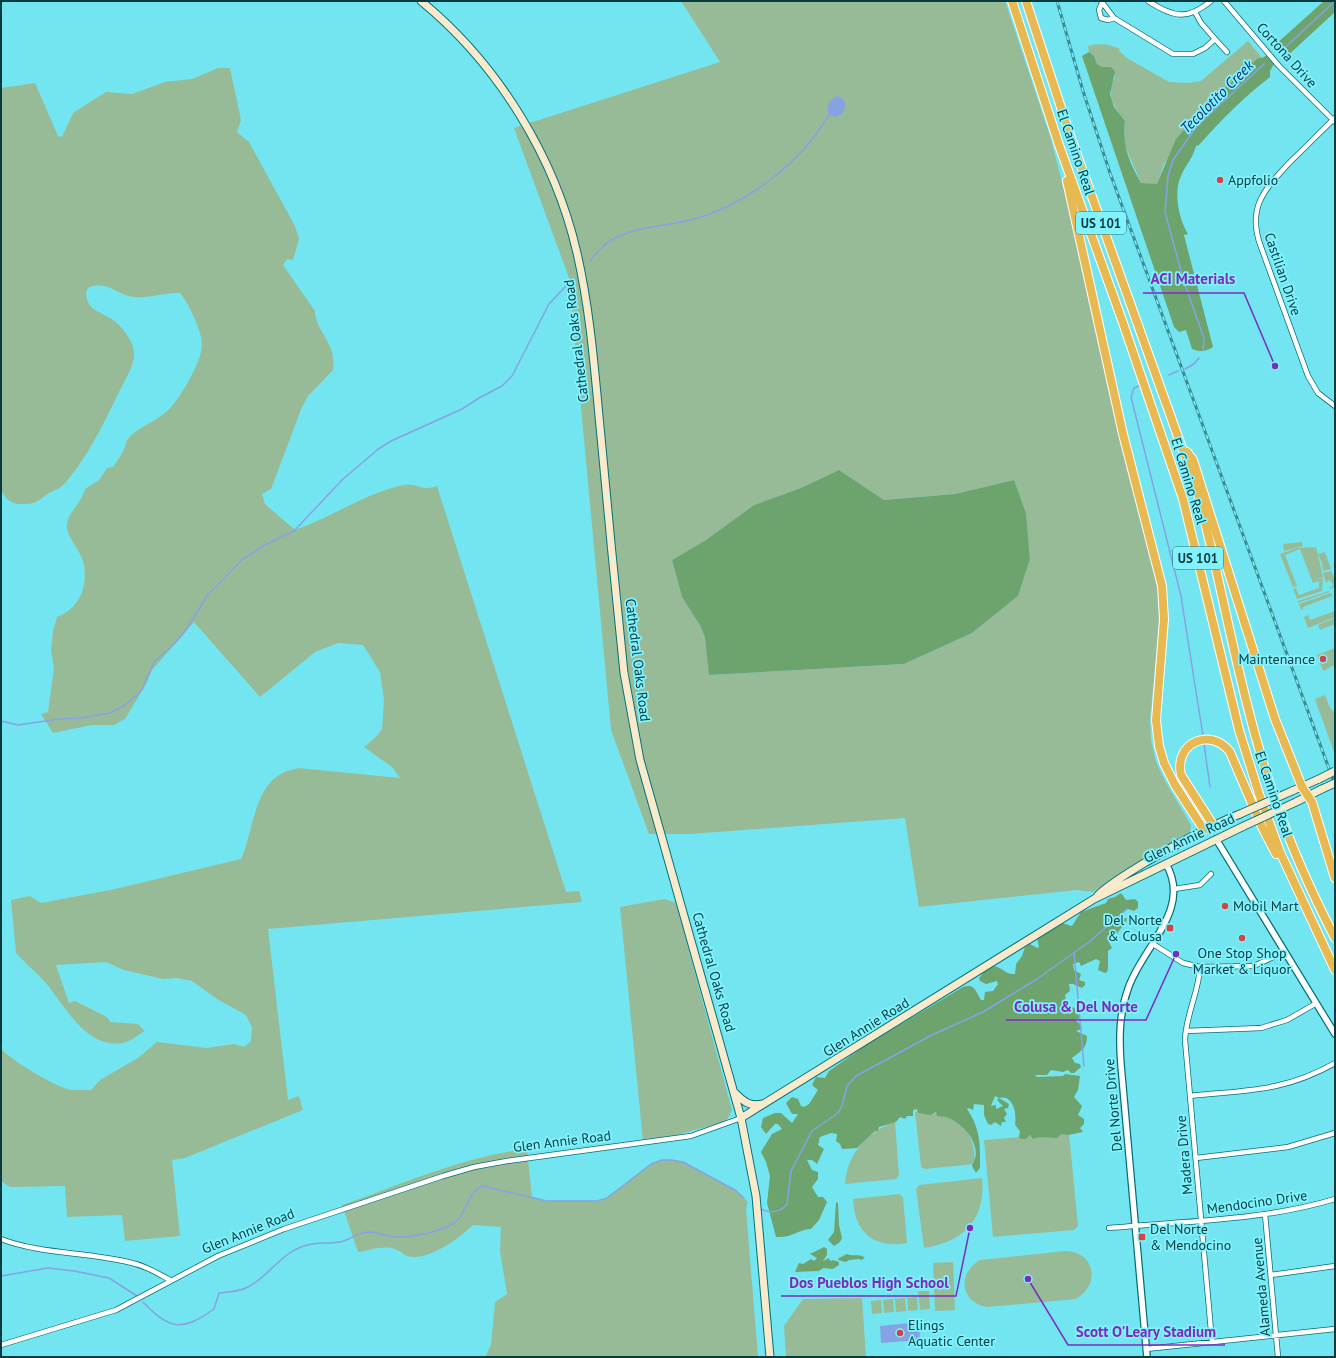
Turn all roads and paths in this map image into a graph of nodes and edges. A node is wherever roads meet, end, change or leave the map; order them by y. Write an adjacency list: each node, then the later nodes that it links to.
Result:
1 (421, 1): 38 (main road, Cathedral Oaks Road)
2 (1012, 1): 13 (highway, El Camino Real / US 101)
3 (1026, 1): 15 (highway, El Camino Real / US 101)
4 (1148, 1): 8 (street)
5 (1211, 1): 8 (street)
6 (1224, 1): 12 (street, Cortona Drive)
7 (1101, 2): 9 (street); 9 (street)
8 (1195, 12): 10 (street)
9 (1114, 18): 10 (street)
10 (1215, 39): 11 (street)
11 (1227, 52)
12 (1334, 120): 14 (street, Castilian Drive)
13 (1059, 145): 21 (highway); 28 (highway, El Camino Real / US 101)
14 (1335, 406)
15 (1182, 444): 18 (highway); 29 (highway, El Camino Real / US 101)
16 (1335, 771): 18 (main road, Glen Annie Road, bridge)
17 (1335, 783): 19 (main road, Glen Annie Road, bridge)
18 (1302, 787): 19 (highway); 20 (main road, Glen Annie Road, bridge)
19 (1309, 796): 22 (main road, Glen Annie Road, bridge); 25 (highway)
20 (1213, 826): 21 (main road, Glen Annie Road); 22 (main road); 28 (highway)
21 (1204, 830): 22 (main road); 27 (main road, Glen Annie Road)
22 (1216, 839): 23 (main road, Glen Annie Road); 31 (street)
23 (1166, 864): 26 (street, Del Norte Drive); 27 (main road, Glen Annie Road)
24 (1211, 874): 26 (street)
25 (1335, 878)
26 (1174, 889): 30 (street, Del Norte Drive)
27 (1094, 899): 40 (main road, Glen Annie Road)
28 (1307, 913): 33 (highway, El Camino Real / US 101)
29 (1335, 938)
30 (1153, 944): 32 (street); 47 (street, Del Norte Drive)
31 (1284, 952): 32 (street); 34 (street)
32 (1200, 967): 35 (street, Madera Drive)
33 (1335, 970)
34 (1315, 1004): 35 (street); 36 (street)
35 (1186, 1031): 39 (street, Madera Drive)
36 (1335, 1034)
37 (1335, 1063): 39 (street)
38 (734, 1093): 40 (main road); 41 (main road, Cathedral Oaks Road)
39 (1190, 1096): 43 (street, Madera Drive)
40 (767, 1104): 41 (main road, Glen Annie Road)
41 (741, 1118): 52 (street, Glen Annie Road); 58 (main road, Cathedral Oaks Road)
42 (1335, 1132): 43 (street)
43 (1196, 1158): 46 (street, Madera Drive)
44 (1335, 1199): 45 (street, Mendocino Drive)
45 (1265, 1214): 46 (street, Mendocino Drive); 51 (street, Alameda Avenue)
46 (1201, 1220): 47 (street, Mendocino Drive); 55 (street, Madera Drive)
47 (1136, 1226): 48 (street, Mendocino Drive); 57 (street, Del Norte Drive)
48 (1109, 1228)
49 (1, 1239): 52 (street)
50 (1335, 1266): 51 (street)
51 (1271, 1275): 54 (street, Alameda Avenue)
52 (170, 1280): 56 (street, Glen Annie Road)
53 (1335, 1329): 54 (street)
54 (1276, 1336): 55 (street); 60 (street, Alameda Avenue)
55 (1212, 1342): 57 (street)
56 (1, 1345)
57 (1146, 1349): 59 (street, Del Norte Drive)
58 (770, 1357)
59 (1147, 1357)
60 (1278, 1357)

